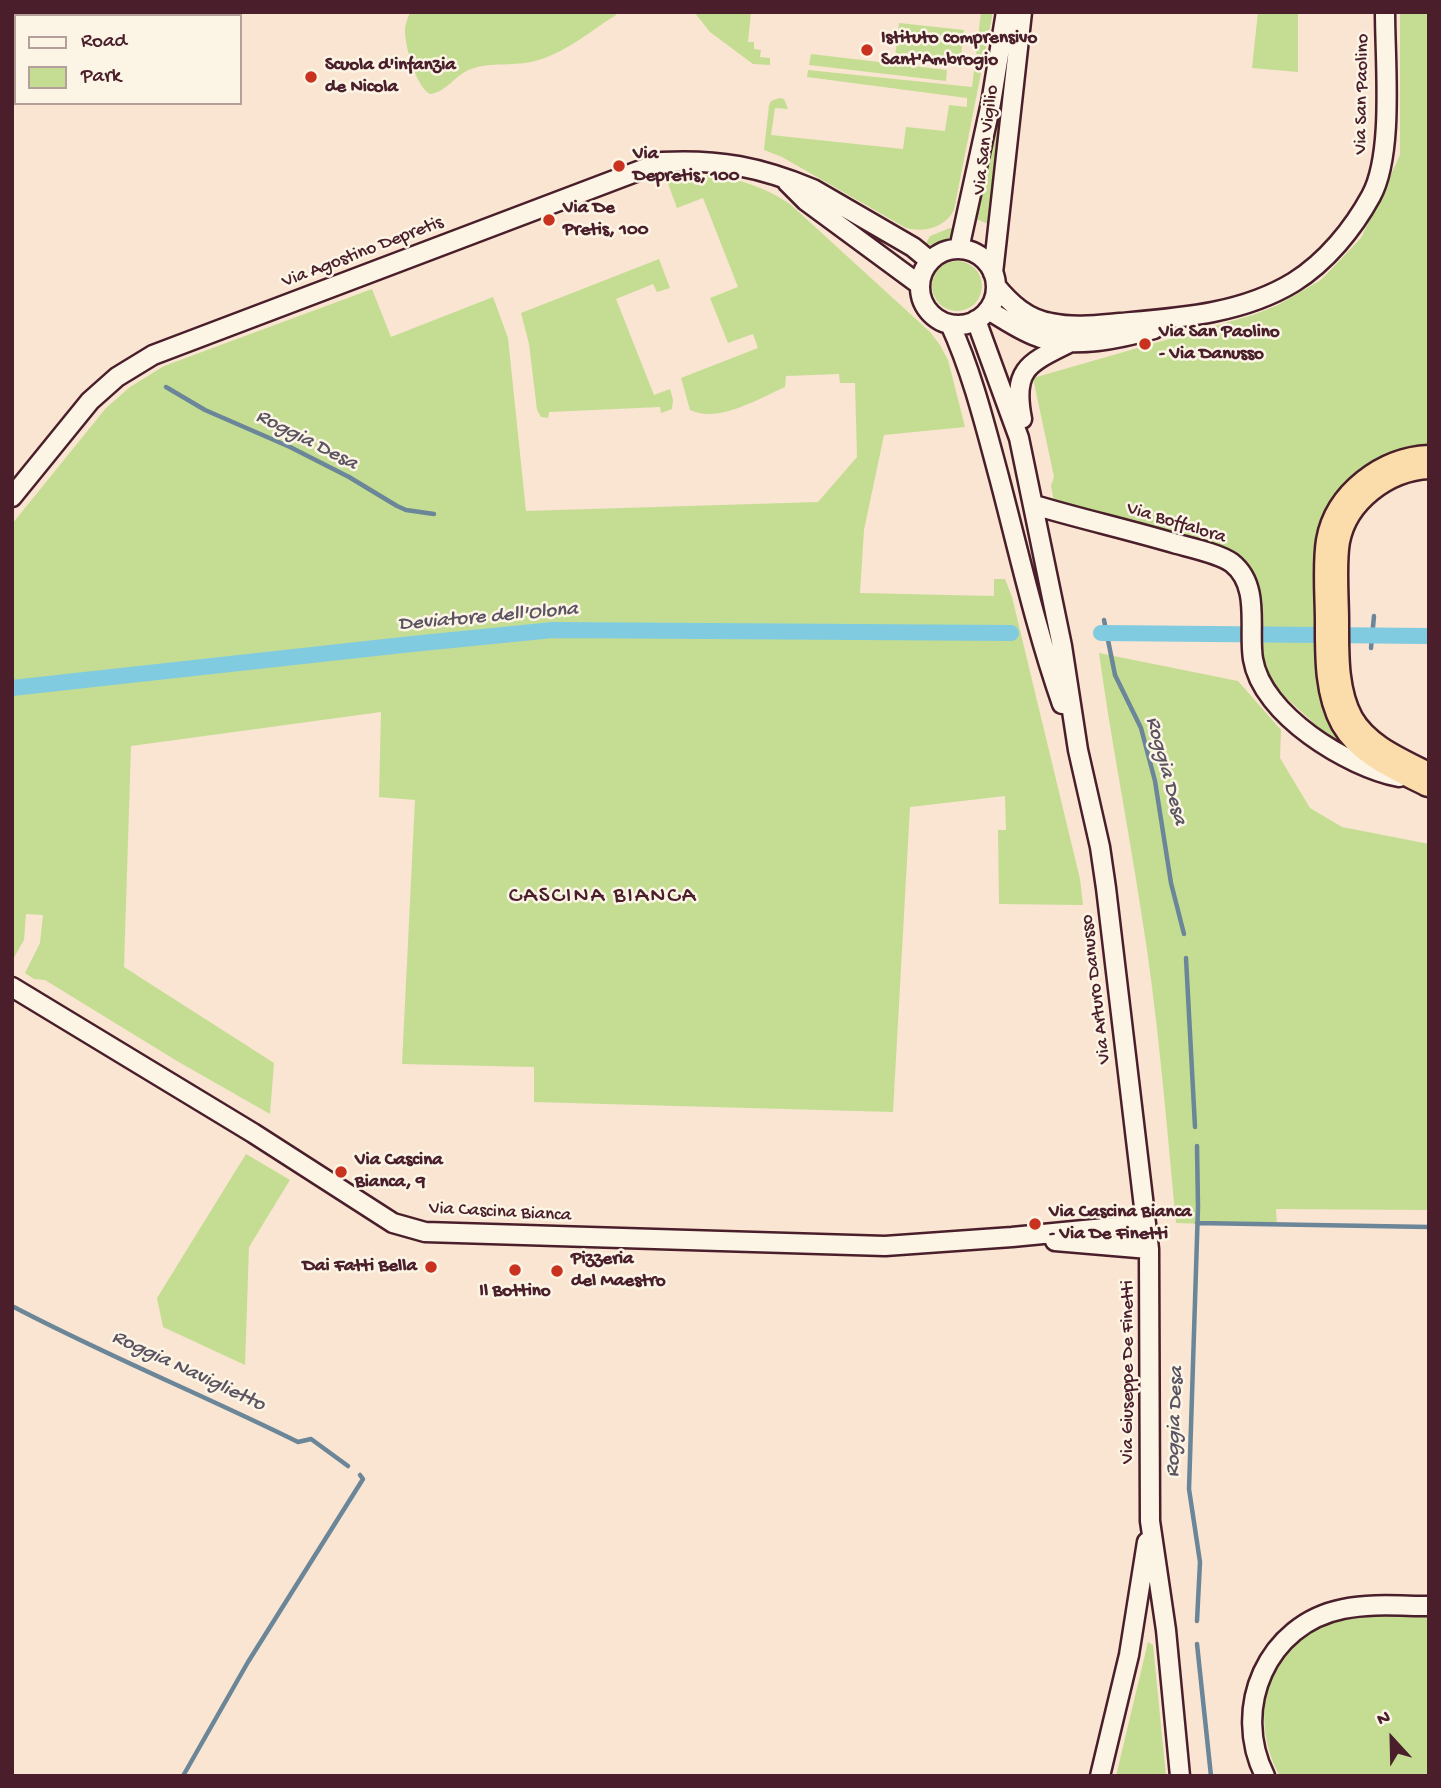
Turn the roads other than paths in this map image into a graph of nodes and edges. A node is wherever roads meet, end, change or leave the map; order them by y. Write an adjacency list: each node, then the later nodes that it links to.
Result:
1 (1006, 12): 5 (street, Via San Vigilio)
2 (1022, 12): 7 (street, Via San Vigilio)
3 (1385, 12): 10 (street, Via San Paolino)
4 (782, 177): 6 (street, Via Agostino Depretis); 8 (street, Via Agostino Depretis); 16 (street, Via Agostino Depretis)
5 (958, 249): 6 (street); 7 (street)
6 (930, 261): 8 (street)
7 (995, 280): 9 (street); 10 (street, Via San Paolino)
8 (920, 285): 11 (street)
9 (982, 315): 11 (street); 12 (street, Via San Paolino); 14 (street, Via Arturo Danusso)
10 (1186, 316): 12 (street, Via San Paolino)
11 (950, 324): 13 (street, Via Arturo Danusso)
12 (1071, 342): 14 (street)
13 (987, 433): 14 (street); 18 (street, Via Arturo Danusso)
14 (1019, 438): 17 (street, Via Arturo Danusso)
15 (1429, 462): 19 (highway)
16 (12, 497)
17 (1034, 505): 18 (street, Via Arturo Danusso); 19 (street, Via Boffalora)
18 (1078, 751): 21 (street, Via Arturo Danusso)
19 (1429, 781)
20 (12, 987): 22 (street, Via Cascina Bianca)
21 (1146, 1224): 22 (street, Via Cascina Bianca); 23 (street, Via Giuseppe De Finetti)
22 (1012, 1237): 23 (street, Via Cascina Bianca)
23 (1149, 1249): 24 (street, Via Giuseppe De Finetti)
24 (1150, 1521): 26 (street, Via Giuseppe De Finetti); 27 (street, Via Giuseppe De Finetti)
25 (1429, 1605): 28 (street)
26 (1100, 1776)
27 (1180, 1776)
28 (1265, 1776)

